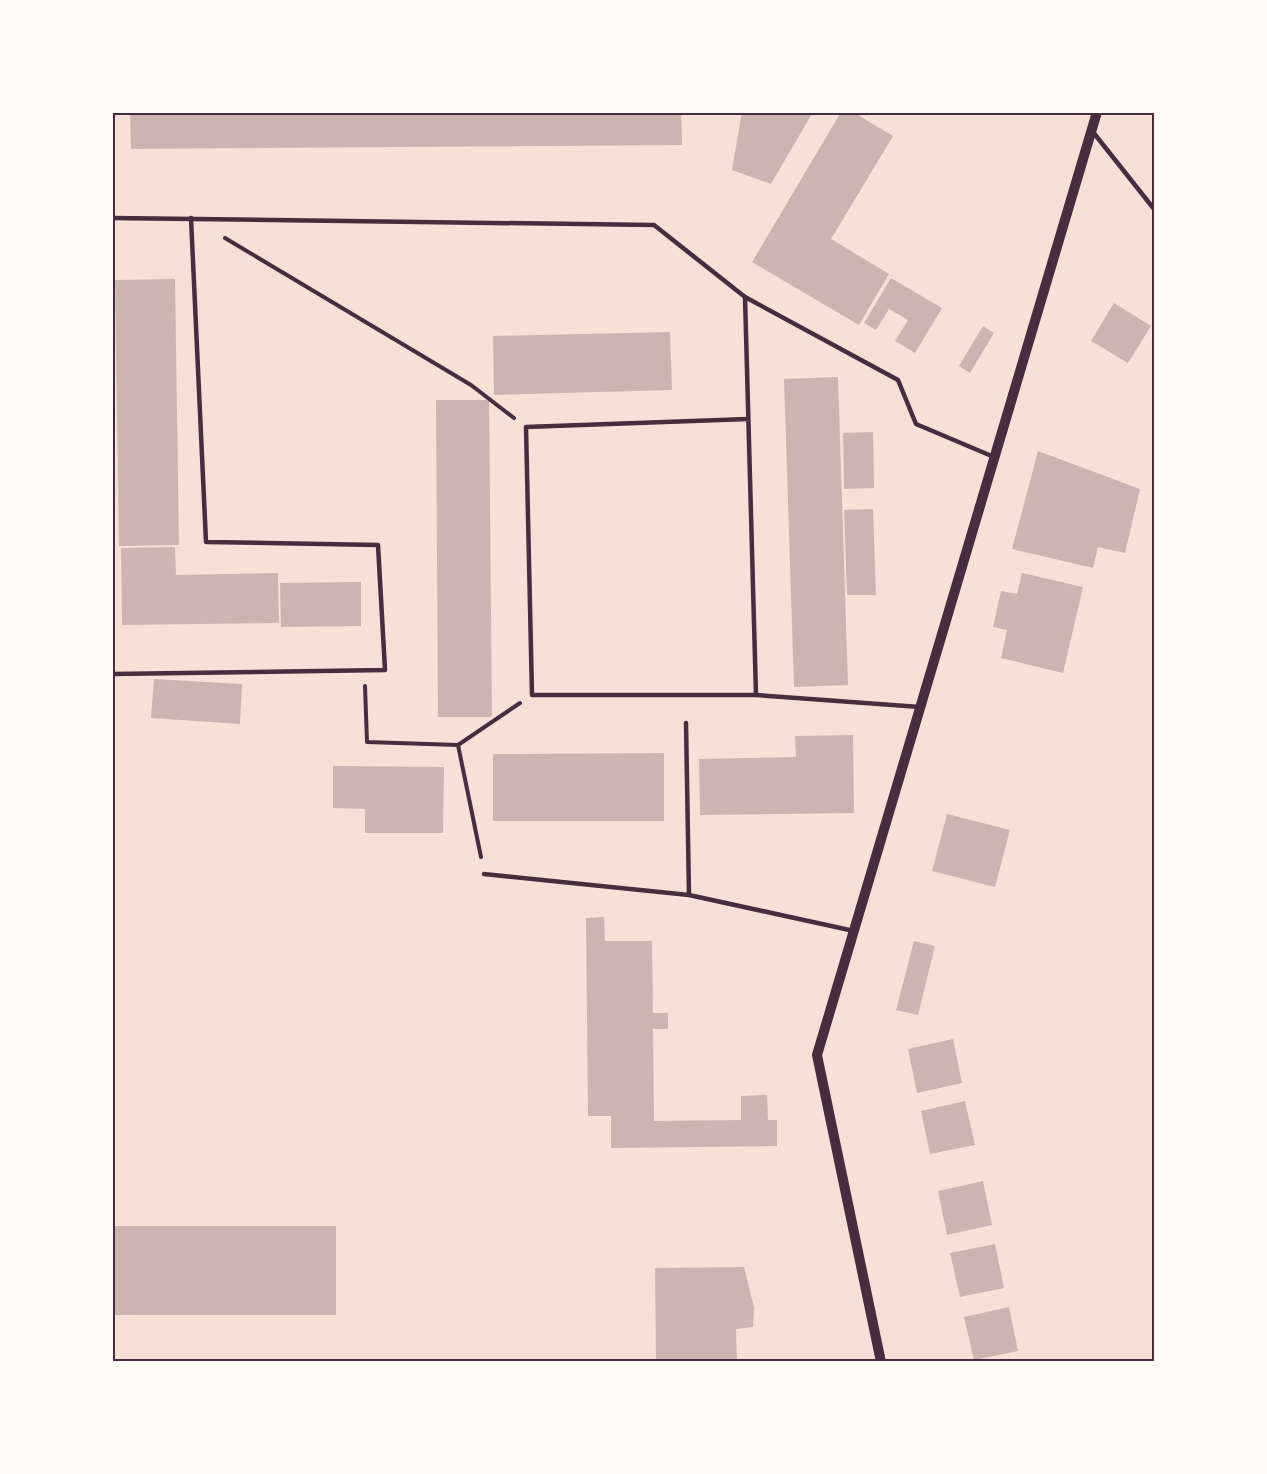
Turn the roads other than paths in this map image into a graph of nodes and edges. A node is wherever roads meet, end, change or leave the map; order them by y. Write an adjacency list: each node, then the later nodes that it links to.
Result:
1 (1097, 112): 2 (street)
2 (1092, 130): 3 (lane); 8 (street)
3 (1155, 209)
4 (112, 218): 5 (lane)
5 (191, 218): 6 (lane); 9 (lane)
6 (745, 297): 7 (lane); 8 (lane)
7 (748, 419): 10 (lane); 10 (lane)
8 (994, 457): 11 (street)
9 (112, 674)
10 (756, 696): 11 (lane)
11 (920, 707): 15 (street)
12 (686, 723): 14 (lane)
13 (484, 874): 14 (lane)
14 (689, 895): 15 (lane)
15 (854, 931): 16 (street)
16 (881, 1362)

